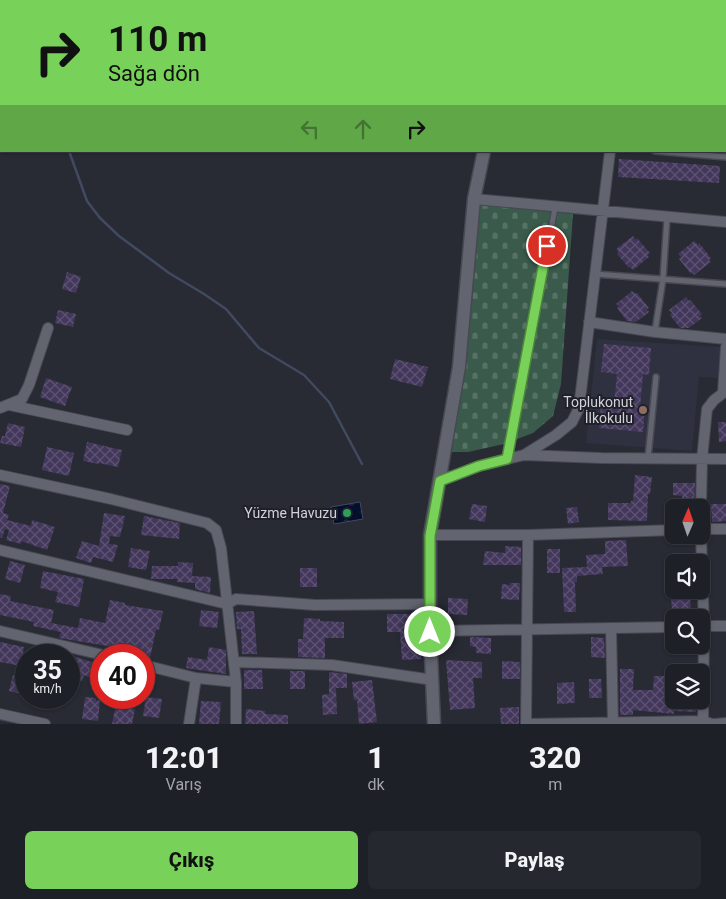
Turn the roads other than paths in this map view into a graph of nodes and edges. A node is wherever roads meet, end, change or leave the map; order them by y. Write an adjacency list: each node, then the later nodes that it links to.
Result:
1 (484, 152): 5 (street)
2 (610, 152): 7 (street)
3 (667, 152): 4 (lane)
4 (726, 157)
5 (474, 200): 6 (street); 28 (street)
6 (555, 208): 7 (street); 23 (lane)
7 (602, 211): 8 (street); 10 (street)
8 (667, 218): 9 (street); 11 (lane)
9 (726, 222)
10 (594, 274): 11 (lane); 13 (street)
11 (663, 279): 12 (lane); 15 (lane)
12 (726, 284)
13 (589, 322): 15 (street); 22 (street)
14 (48, 328): 20 (street)
15 (655, 332): 16 (street)
16 (726, 339)
17 (726, 347): 19 (street)
18 (656, 377): 24 (lane)
19 (725, 392): 25 (street)
20 (5, 406): 21 (street)
21 (127, 430)
22 (524, 455): 23 (street); 24 (street)
23 (507, 459): 28 (street)
24 (648, 459): 25 (street)
25 (702, 459): 26 (street); 29 (street)
26 (726, 459)
27 (0, 475): 37 (street)
28 (440, 481): 34 (street)
29 (701, 499)
30 (726, 529): 32 (street)
31 (665, 530): 33 (street)
32 (710, 530)
33 (528, 535): 34 (street); 44 (street)
34 (430, 536): 38 (street)
35 (701, 544): 39 (street)
36 (0, 550): 37 (street)
37 (227, 604): 38 (street); 49 (street)
38 (430, 604): 46 (street)
39 (702, 609)
40 (665, 626): 43 (street)
41 (710, 626): 42 (street)
42 (726, 626)
43 (611, 628): 44 (street); 62 (street)
44 (527, 629): 46 (street); 61 (street)
45 (0, 631): 47 (street)
46 (430, 632): 52 (street)
47 (90, 652)
48 (704, 654): 55 (street)
49 (234, 662): 52 (street); 53 (street)
50 (155, 668): 51 (street)
51 (196, 678): 53 (street); 58 (street)
52 (433, 680): 60 (street)
53 (236, 682): 59 (street)
54 (0, 714): 57 (street)
55 (708, 723): 56 (street); 62 (street)
56 (726, 723)
57 (45, 724)
58 (189, 724)
59 (236, 724)
60 (434, 724)
61 (526, 724): 62 (street)
62 (613, 724)

